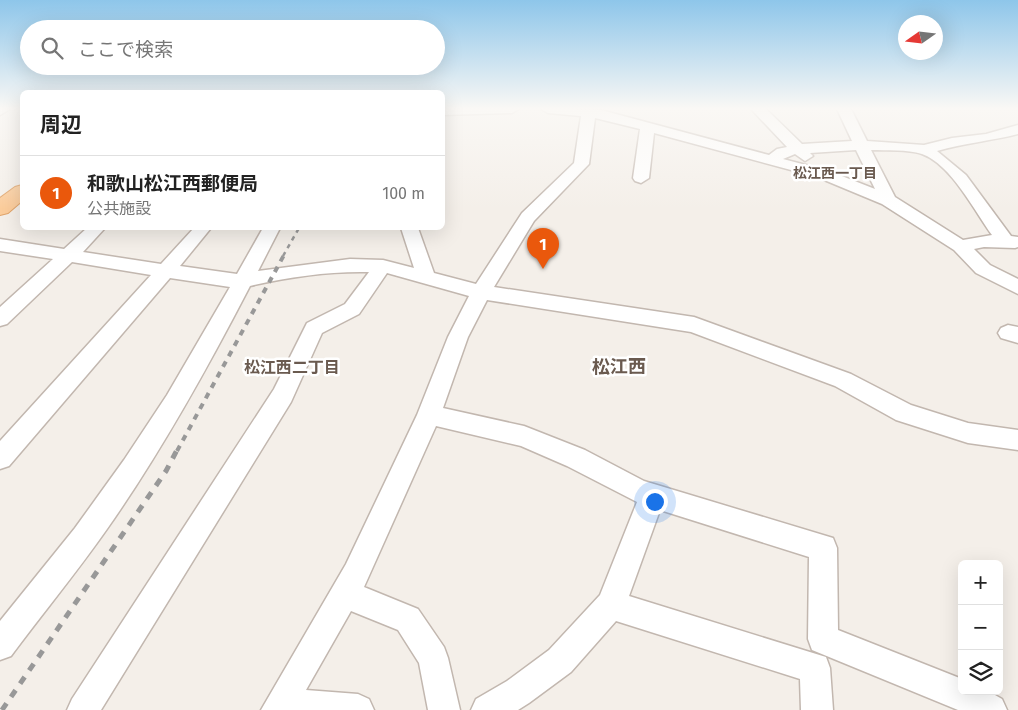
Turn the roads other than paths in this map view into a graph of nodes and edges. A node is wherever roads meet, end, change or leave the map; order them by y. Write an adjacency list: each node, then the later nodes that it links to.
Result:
1 (584, 142): 29 (street)
2 (646, 142): 12 (street)
3 (707, 142): 10 (street)
4 (791, 142): 8 (street)
5 (861, 142): 7 (street)
6 (952, 142): 9 (street)
7 (863, 145): 8 (street); 9 (street); 14 (street)
8 (798, 149): 10 (street); 11 (street)
9 (925, 150): 20 (street)
10 (772, 160): 11 (street)
11 (823, 174): 14 (street)
12 (641, 178)
13 (20, 193): 15 (main road)
14 (888, 200): 22 (street)
15 (0, 208)
16 (95, 230): 23 (street)
17 (201, 230): 25 (street)
18 (271, 230): 27 (street)
19 (411, 230): 26 (street)
20 (1012, 242): 22 (street)
21 (0, 245): 23 (street)
22 (960, 246): 28 (street)
23 (68, 255): 25 (street); 30 (street)
24 (383, 266): 26 (street); 27 (street); 39 (street)
25 (164, 271): 27 (street); 33 (street)
26 (426, 277): 29 (street)
27 (244, 280): 37 (street)
28 (1014, 282)
29 (481, 292): 31 (street); 32 (street)
30 (0, 319)
31 (429, 414): 34 (street); 35 (street)
32 (1018, 440)
33 (0, 458)
34 (653, 496): 36 (street); 44 (street)
35 (344, 594): 38 (street); 41 (street)
36 (611, 605): 42 (street); 43 (street)
37 (0, 645)
38 (279, 707): 40 (street)
39 (83, 710)
40 (358, 710)
41 (444, 710)
42 (487, 710)
43 (817, 710)
44 (992, 710)

